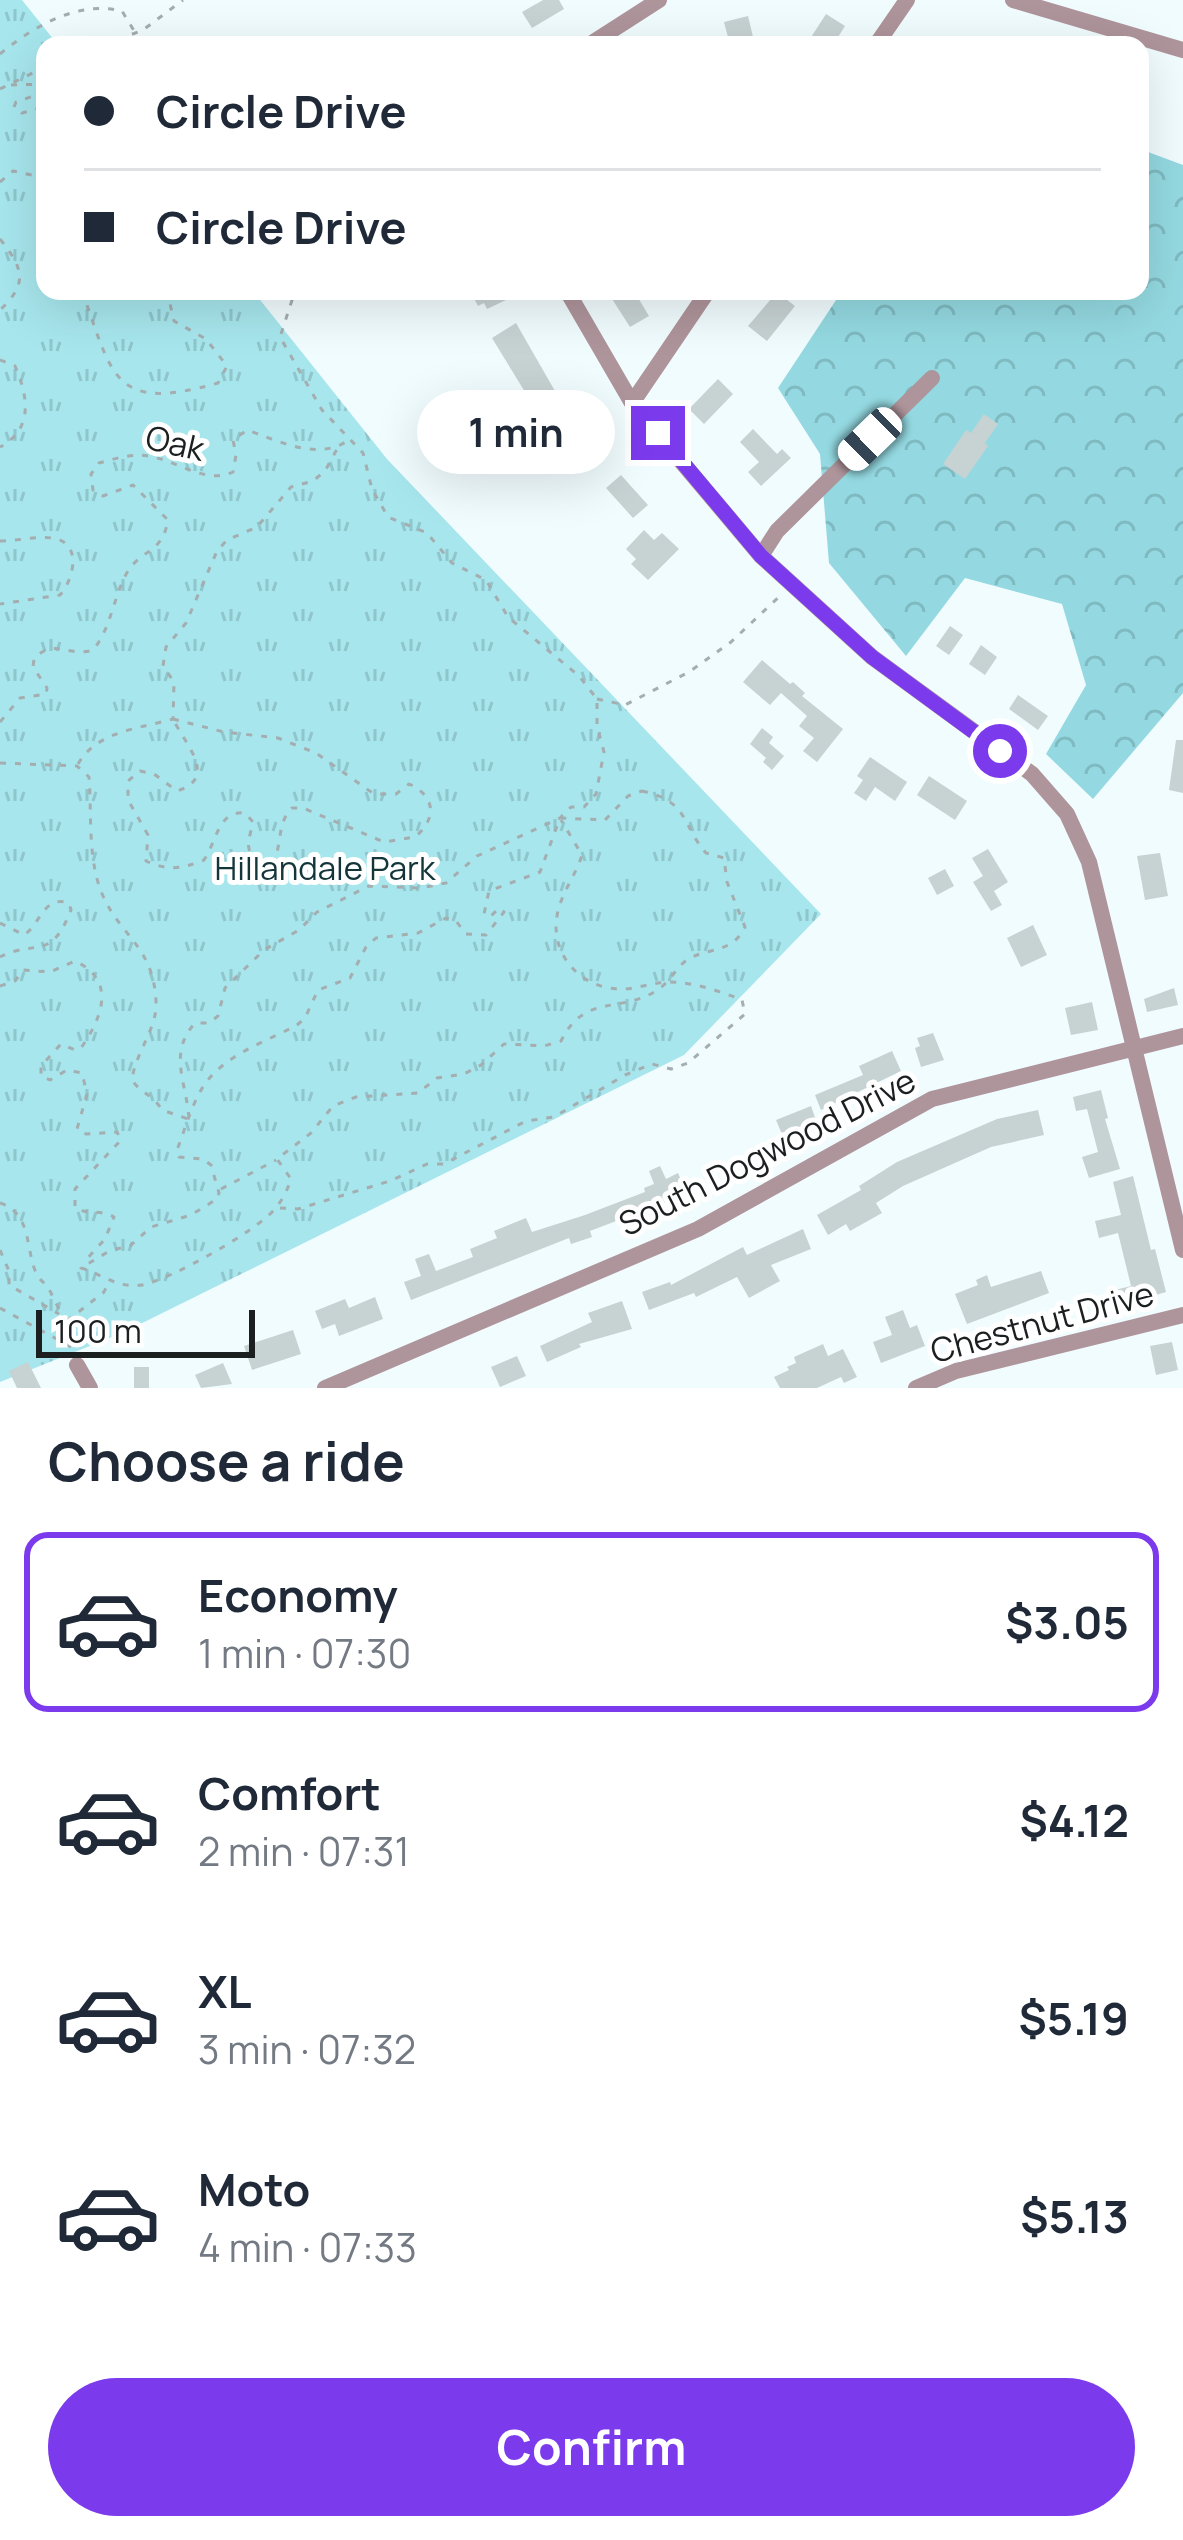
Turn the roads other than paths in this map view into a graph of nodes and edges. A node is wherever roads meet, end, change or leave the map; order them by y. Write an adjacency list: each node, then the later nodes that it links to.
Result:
1 (659, 0): 4 (street)
2 (907, 0): 5 (street)
3 (1013, 0): 6 (street)
4 (603, 36)
5 (882, 36)
6 (1135, 36)
7 (1149, 40): 8 (street)
8 (1183, 50)
9 (572, 300): 12 (street)
10 (702, 300): 12 (street)
11 (932, 378): 13 (street)
12 (632, 403): 13 (street)
13 (761, 556): 15 (street)
14 (1183, 1036): 15 (street, South Dogwood Drive)
15 (1136, 1048): 16 (street); 21 (street, South Dogwood Drive)
16 (1183, 1250)
17 (1183, 1315): 19 (street, Chestnut Drive)
18 (81, 1362): 20 (street)
19 (959, 1380): 22 (street, Chestnut Drive)
20 (90, 1388)
21 (325, 1388)
22 (916, 1388)

